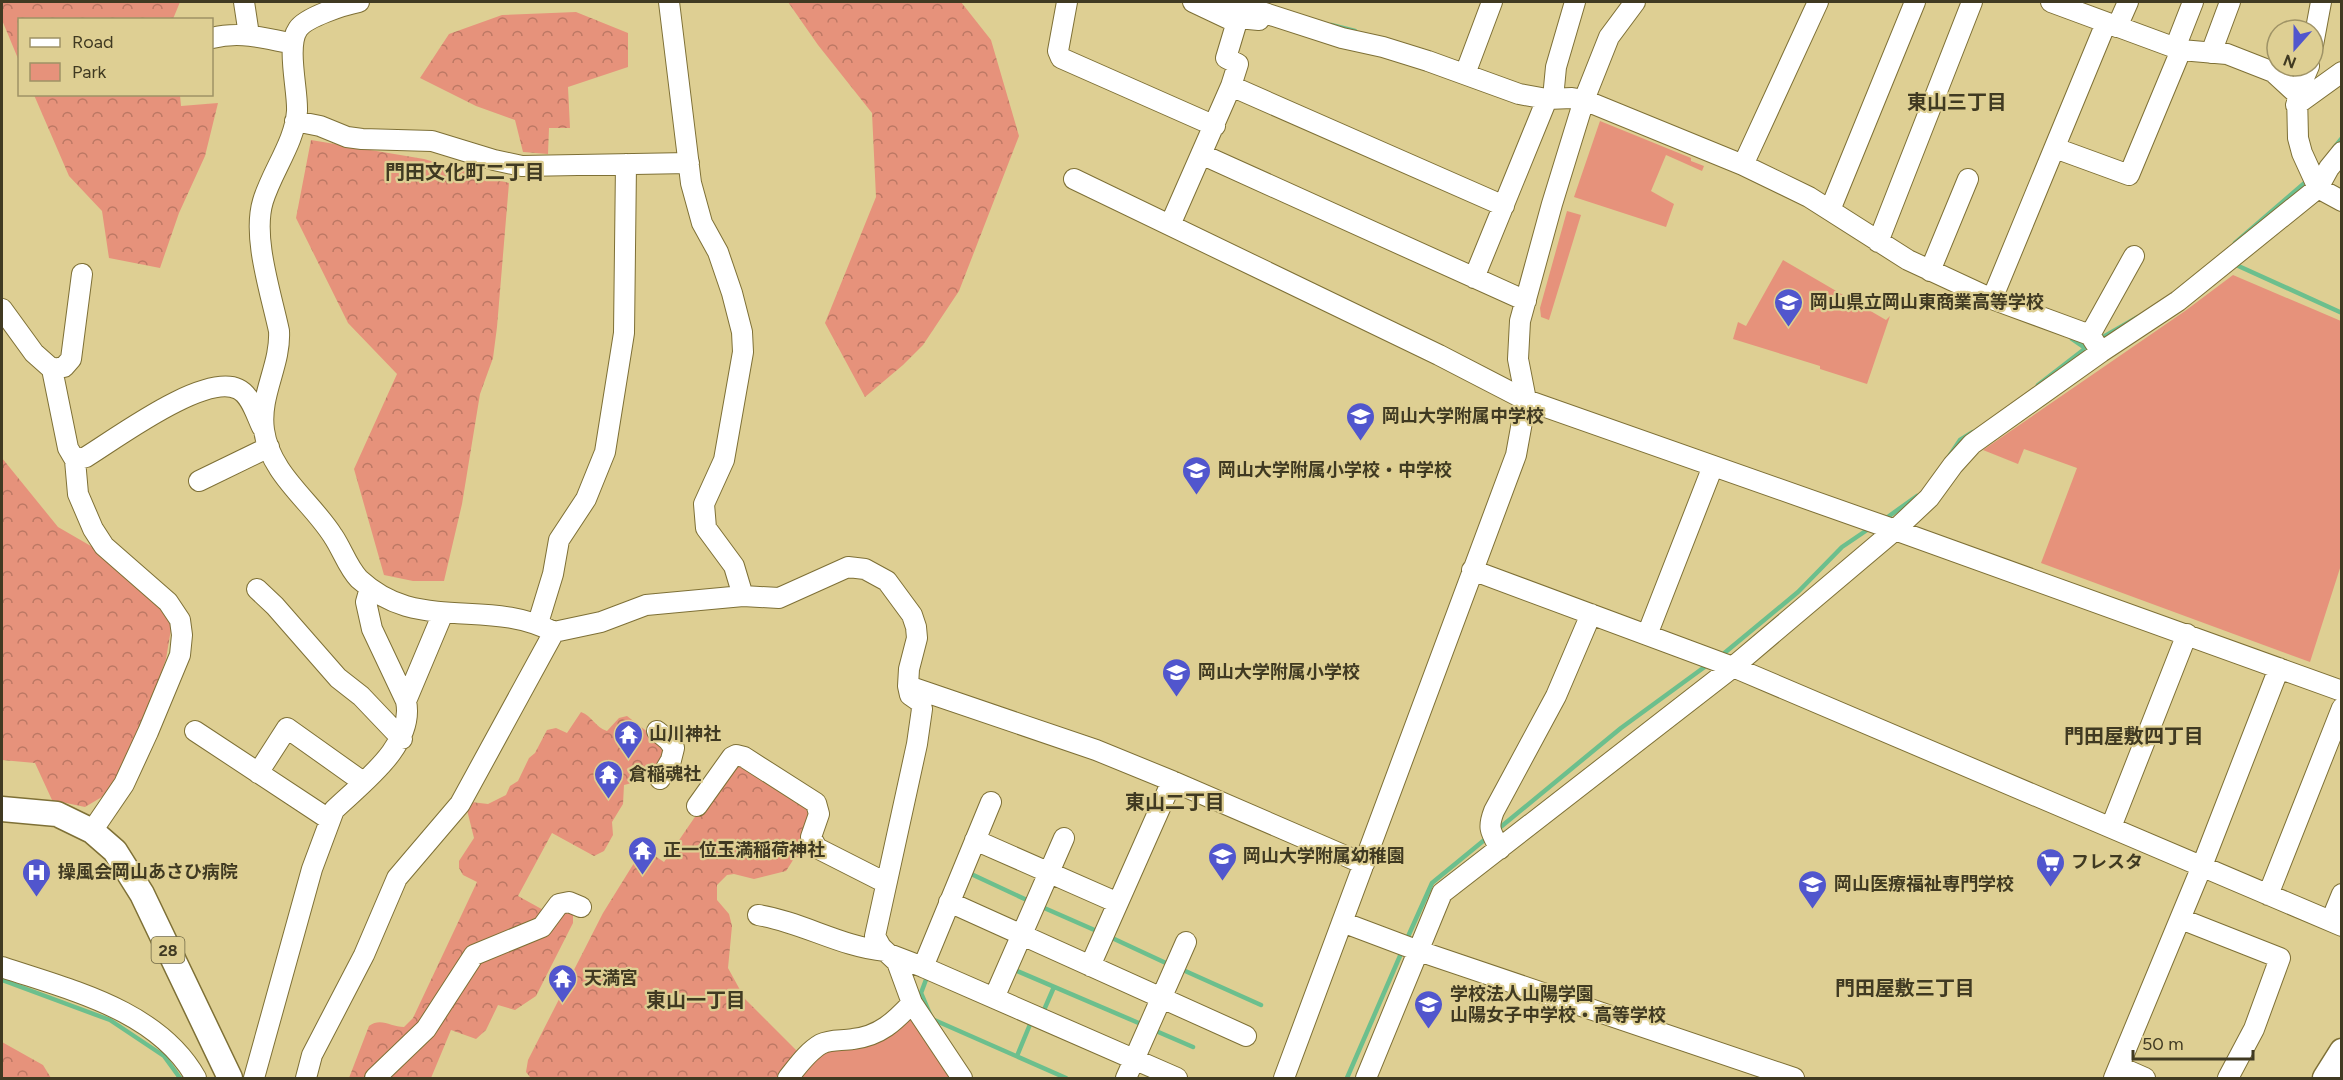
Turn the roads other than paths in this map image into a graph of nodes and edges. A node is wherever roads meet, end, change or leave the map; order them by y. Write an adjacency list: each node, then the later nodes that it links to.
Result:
1 (244, 2): 21 (street)
2 (359, 2): 23 (street)
3 (669, 2): 38 (street)
4 (1067, 2): 34 (street)
5 (1193, 2): 18 (street)
6 (1223, 2): 18 (street)
7 (1492, 2): 27 (street)
8 (1575, 2): 30 (street)
9 (1635, 2): 31 (street)
10 (1818, 2): 40 (street)
11 (1916, 2): 46 (street)
12 (1972, 2): 48 (street)
13 (2051, 2): 20 (street)
14 (2128, 2): 20 (street)
15 (2193, 2): 24 (street)
16 (2230, 2): 25 (street)
17 (2321, 2): 19 (street)
18 (1242, 7): 27 (street); 29 (street)
19 (2318, 18)
20 (2112, 25): 24 (street); 35 (street)
21 (249, 35): 22 (street); 23 (street)
22 (213, 38)
23 (293, 44): 33 (street)
24 (2178, 49): 25 (street); 35 (street)
25 (2211, 53): 32 (street)
26 (2342, 72): 32 (street)
27 (1465, 74): 30 (street)
28 (2305, 78): 32 (street)
29 (1232, 86): 34 (street); 45 (street)
30 (1550, 98): 31 (street); 45 (street)
31 (1584, 100): 40 (street); 54 (street)
32 (2297, 100): 43 (street)
33 (295, 121): 39 (street); 59 (street)
34 (1215, 126): 37 (street)
35 (2055, 148): 53 (street)
36 (2342, 152): 43 (street)
37 (1203, 154): 47 (street); 52 (street)
38 (689, 163): 39 (street); 67 (street)
39 (626, 164): 70 (street)
40 (1743, 165): 46 (street)
41 (1074, 179): 47 (street)
42 (1968, 179): 50 (street)
43 (2314, 179): 44 (street); 56 (street)
44 (2342, 201)
45 (1504, 206): 52 (street)
46 (1830, 210): 48 (street)
47 (1170, 225): 58 (street)
48 (1878, 242): 50 (street)
49 (2134, 256): 56 (street)
50 (1930, 271): 53 (street)
51 (82, 273): 57 (street)
52 (1474, 278): 54 (street)
53 (1992, 299): 56 (street)
54 (1526, 301): 58 (street)
55 (2, 309): 57 (street)
56 (2095, 343): 63 (street)
57 (52, 369): 60 (street)
58 (1526, 400): 61 (street); 64 (street)
59 (266, 438): 60 (street); 62 (street); 65 (street)
60 (75, 460): 91 (street)
61 (1713, 466): 63 (street); 72 (street)
62 (199, 481)
63 (1884, 526): 71 (street); 73 (street)
64 (1472, 570): 69 (street); 95 (street)
65 (370, 588): 68 (street); 77 (street)
66 (257, 589): 81 (street)
67 (743, 596): 70 (street); 75 (street)
68 (442, 613): 70 (street); 77 (street)
69 (1591, 614): 72 (street); 94 (street)
70 (546, 628): 125 (street)
71 (2187, 634): 74 (street); 90 (street)
72 (1647, 635): 73 (street)
73 (1721, 663): 90 (street); 94 (street)
74 (2279, 668): 76 (street); 96 (street)
75 (908, 686): 84 (street); 98 (street)
76 (2342, 691)
77 (406, 701): 81 (street)
78 (2342, 708): 100 (street)
79 (195, 731): 82 (street)
80 (657, 731): 83 (street)
81 (402, 739): 85 (street)
82 (258, 773): 85 (street); 89 (street)
83 (660, 778)
84 (1172, 781): 95 (street); 102 (street)
85 (363, 782): 89 (street)
86 (991, 802): 93 (street)
87 (697, 806): 98 (street)
88 (2, 808): 91 (main road, 28)
89 (330, 820): 124 (street)
90 (2111, 827): 96 (street)
91 (93, 831): 123 (main road, 28)
92 (1064, 838): 97 (street)
93 (975, 840): 97 (street); 101 (street)
94 (1495, 840): 110 (street)
95 (1364, 864): 106 (street)
96 (2202, 866): 100 (street); 105 (street)
97 (1049, 873): 102 (street); 108 (street)
98 (886, 883): 111 (street)
99 (2342, 894): 107 (street)
100 (2268, 895): 107 (street)
101 (950, 902): 108 (street); 114 (street)
102 (1118, 903): 112 (street)
103 (581, 907): 126 (street)
104 (758, 915): 111 (street)
105 (2181, 919): 121 (street); 135 (street)
106 (1342, 922): 110 (street); 131 (street)
107 (2336, 924)
108 (1022, 935): 112 (street); 115 (street)
109 (1186, 942): 116 (street)
110 (1410, 948): 132 (street); 133 (street)
111 (887, 953): 114 (street); 117 (street)
112 (1090, 966): 116 (street)
113 (2, 967): 122 (street)
114 (923, 967): 115 (street)
115 (994, 998): 120 (street)
116 (1161, 998): 118 (street); 120 (street)
117 (912, 1003): 127 (street); 128 (street)
118 (1246, 1036)
119 (2342, 1051): 136 (main road)
120 (1134, 1059): 129 (street); 130 (street)
121 (2117, 1073): 134 (street)
122 (196, 1078)
123 (230, 1078)
124 (254, 1078)
125 (306, 1078)
126 (375, 1078)
127 (788, 1078)
128 (962, 1078)
129 (1125, 1078)
130 (1177, 1078)
131 (1284, 1078)
132 (1366, 1078)
133 (1794, 1078)
134 (2145, 1078)
135 (2228, 1078)
136 (2325, 1078)

